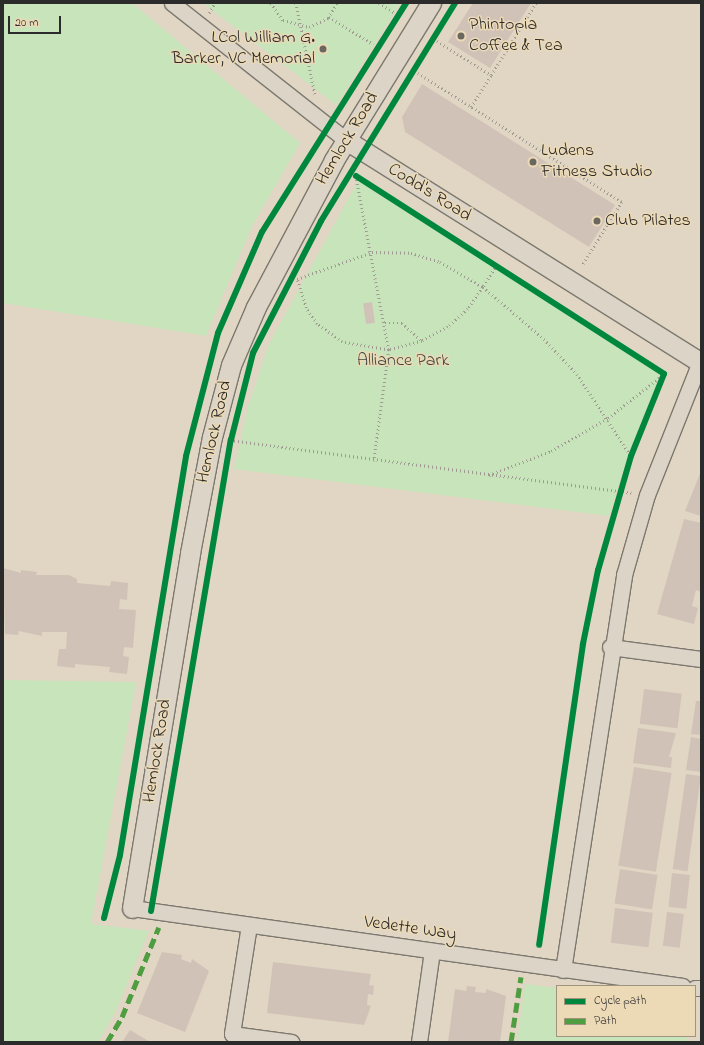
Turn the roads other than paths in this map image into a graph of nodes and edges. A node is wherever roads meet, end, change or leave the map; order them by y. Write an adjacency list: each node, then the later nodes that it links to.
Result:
1 (172, 3): 3 (street, Codd's Road)
2 (431, 3): 3 (street, Hemlock Road)
3 (346, 140): 4 (street, Codd's Road); 7 (street, Hemlock Road)
4 (700, 362): 5 (street)
5 (610, 647): 6 (street); 10 (street)
6 (701, 660)
7 (132, 908): 8 (street, Vedette Way)
8 (249, 925): 9 (street, Vedette Way); 12 (street)
9 (432, 951): 10 (street, Vedette Way); 13 (street)
10 (563, 970): 11 (street, Vedette Way)
11 (676, 985)
12 (291, 1042)
13 (419, 1042)

